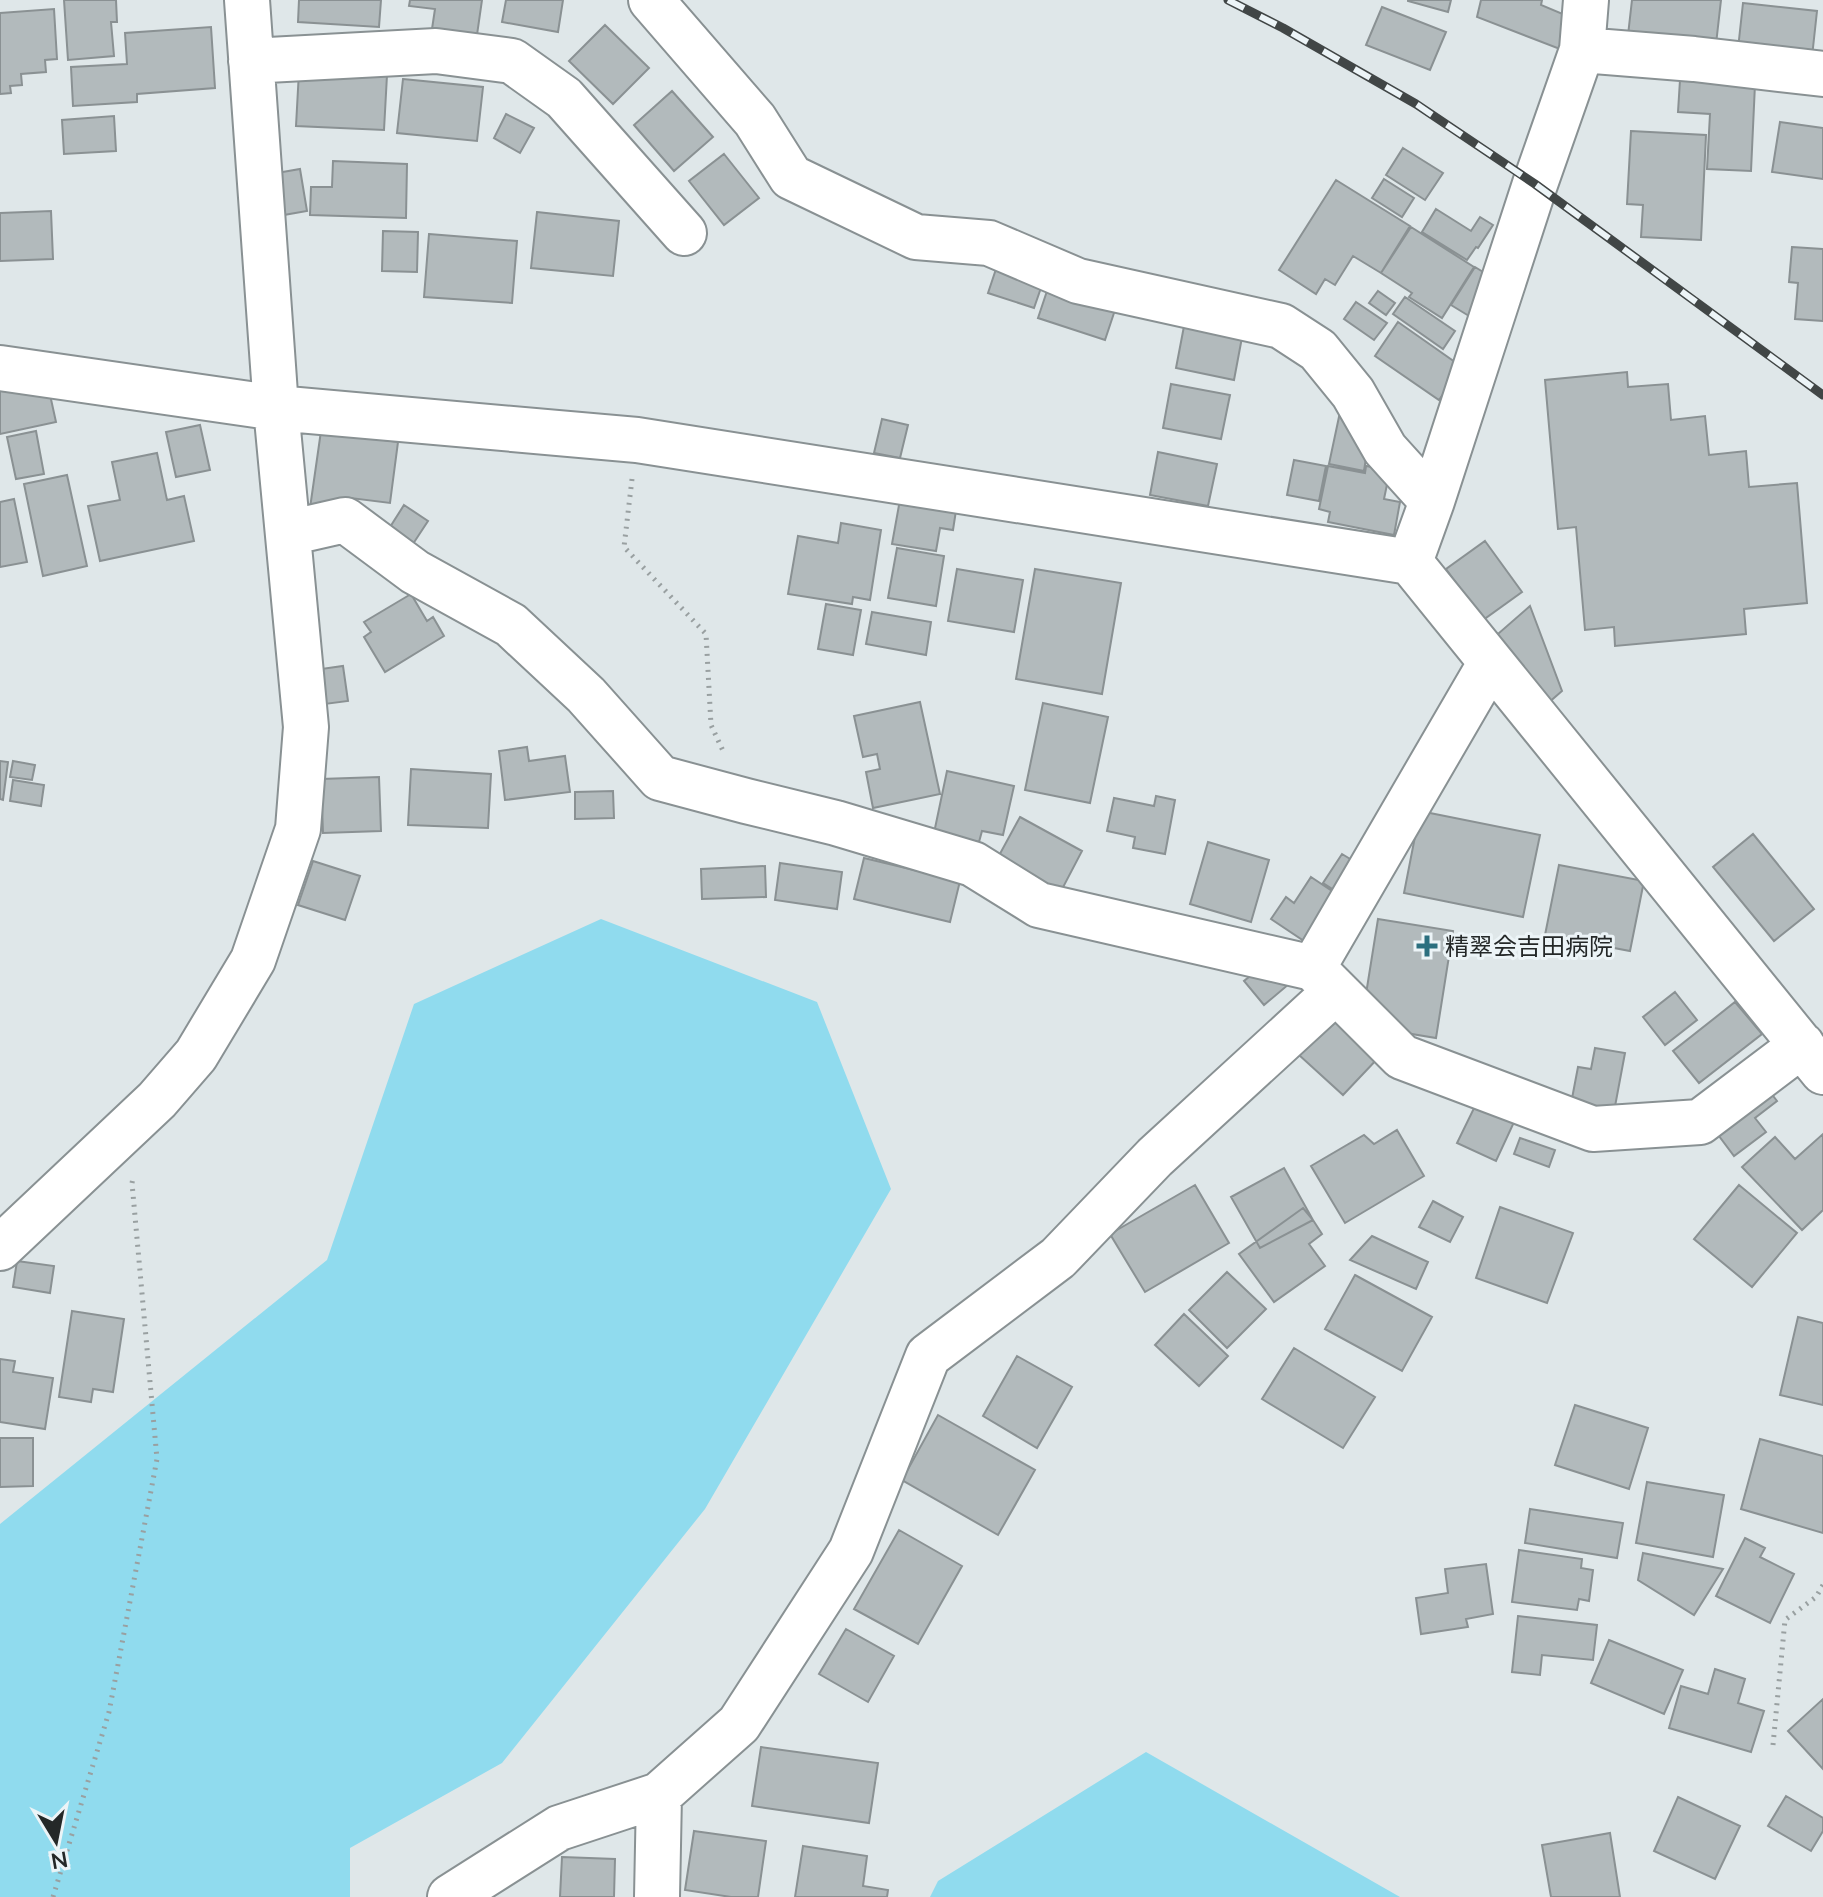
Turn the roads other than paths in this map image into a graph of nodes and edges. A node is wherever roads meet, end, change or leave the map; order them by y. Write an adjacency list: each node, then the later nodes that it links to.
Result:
1 (247, 0): 5 (street)
2 (651, 0): 10 (street)
3 (1586, 0): 4 (street)
4 (1582, 50): 6 (street); 10 (street)
5 (251, 61): 7 (street); 9 (street)
6 (1823, 74)
7 (684, 233)
8 (0, 368): 9 (street)
9 (276, 408): 11 (street); 12 (street)
10 (1432, 501): 12 (street)
11 (288, 533): 14 (street); 16 (street)
12 (1410, 562): 13 (street)
13 (1491, 662): 14 (street); 15 (street)
14 (1324, 980): 15 (street); 17 (street)
15 (1813, 1059)
16 (0, 1248)
17 (659, 1795): 18 (street); 19 (street)
18 (450, 1897)
19 (657, 1897)

